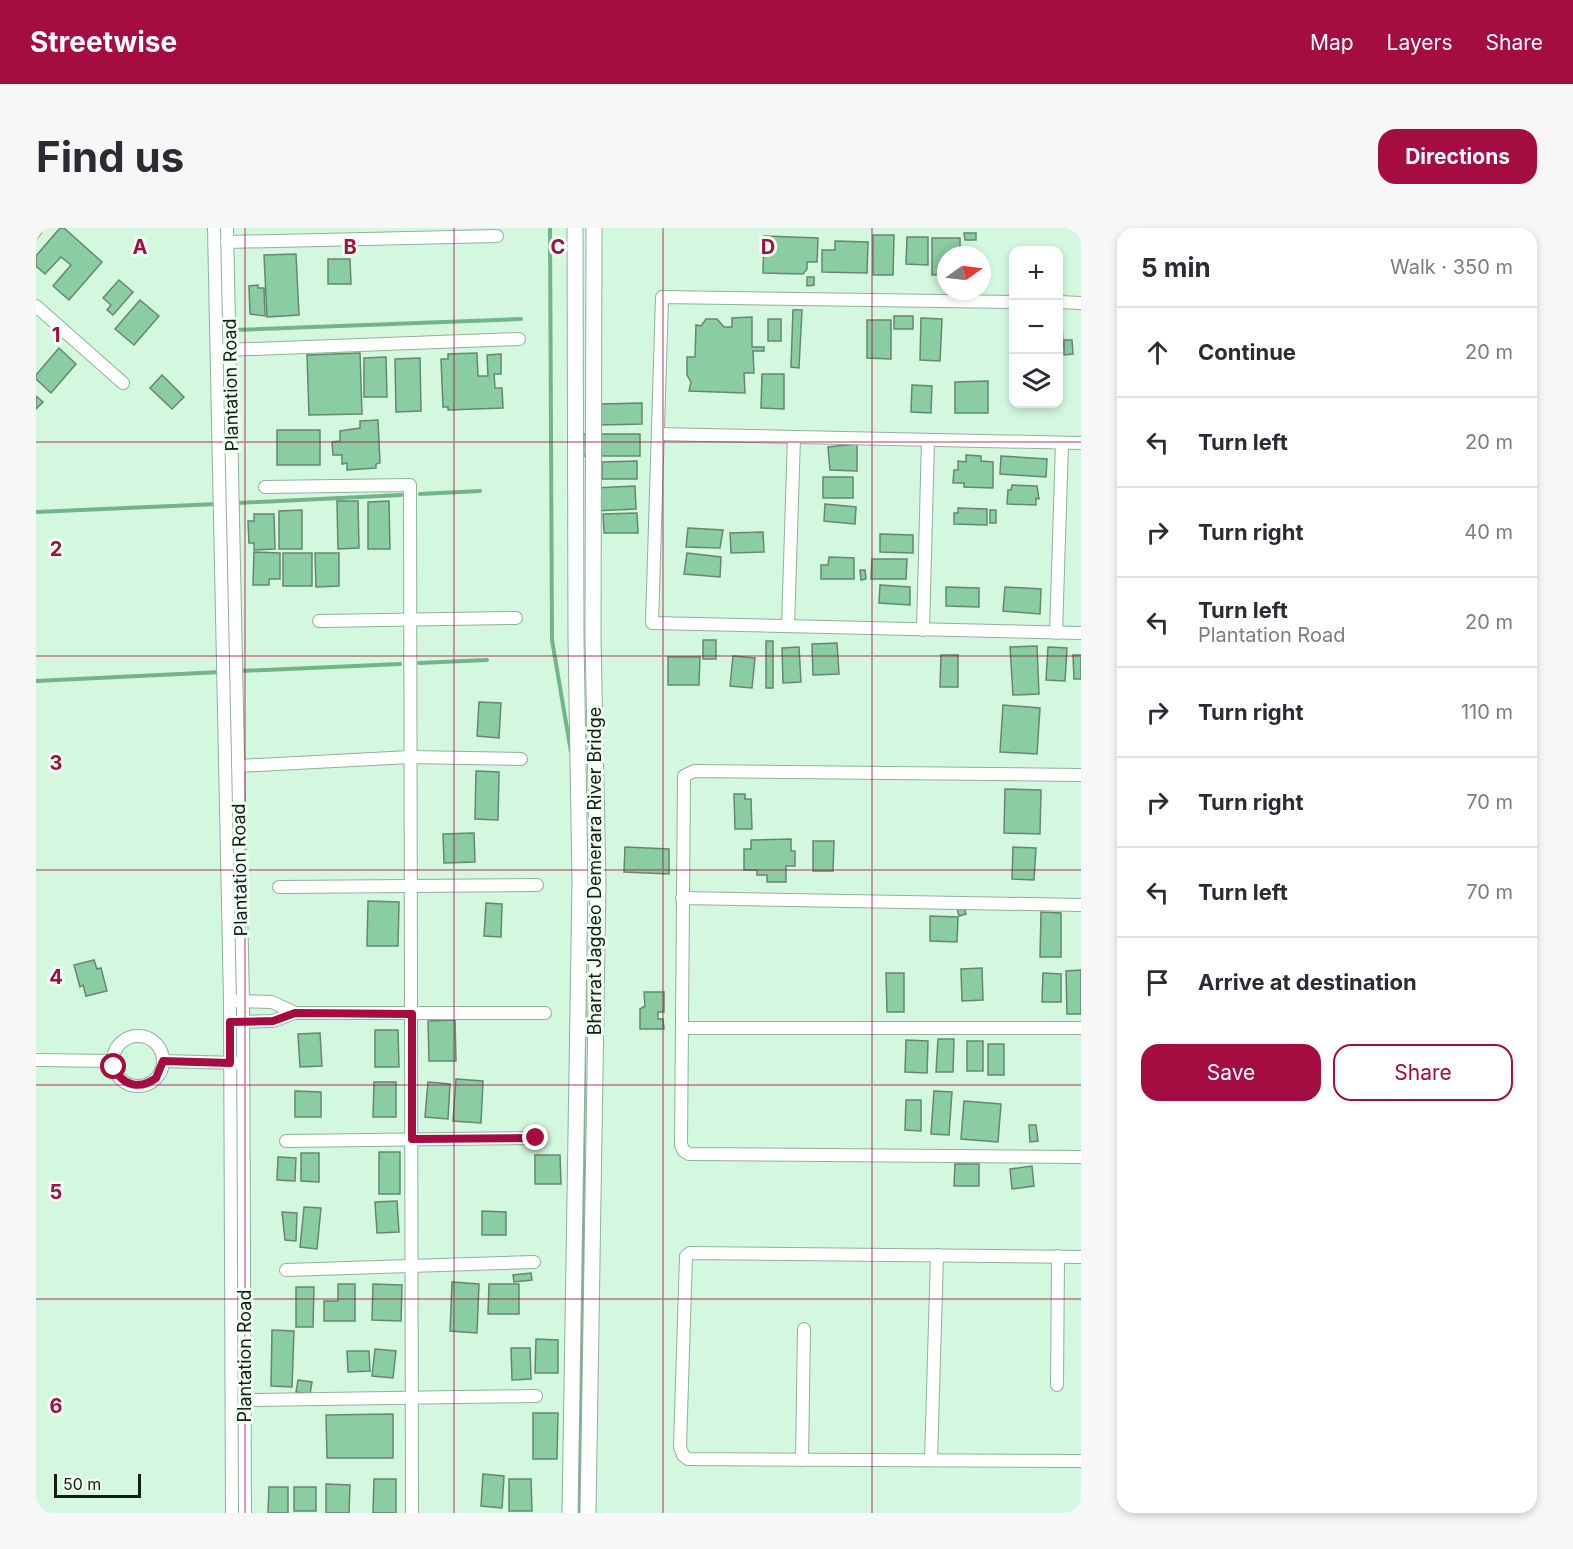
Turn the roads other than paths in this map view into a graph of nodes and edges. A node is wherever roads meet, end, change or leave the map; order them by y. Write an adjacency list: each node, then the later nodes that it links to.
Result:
1 (214, 228): 13 (street, Plantation Road)
2 (227, 228): 6 (street, Plantation Road)
3 (575, 228): 70 (main road, Bharrat Jagdeo Demerara River Bridge)
4 (594, 228): 71 (main road, Bharrat Jagdeo Demerara River Bridge)
5 (497, 236): 6 (street)
6 (227, 242): 12 (street, Plantation Road)
7 (1009, 302): 15 (street)
8 (1063, 302): 9 (street)
9 (1081, 303)
10 (36, 306): 14 (street)
11 (519, 339): 12 (street)
12 (231, 350): 13 (street); 30 (street, Plantation Road)
13 (218, 351): 37 (street, Plantation Road)
14 (123, 383)
15 (658, 434): 16 (street); 24 (street)
16 (794, 437): 17 (street); 24 (street)
17 (928, 440): 18 (street); 25 (street)
18 (1062, 443): 19 (street); 26 (street)
19 (1081, 443)
20 (266, 487): 23 (street)
21 (516, 618): 23 (street)
22 (319, 621): 23 (street)
23 (409, 621): 28 (street)
24 (788, 626): 25 (street)
25 (923, 630): 26 (street)
26 (1056, 633): 27 (street)
27 (1081, 633)
28 (410, 757): 29 (street); 30 (street); 32 (street)
29 (521, 759)
30 (238, 766): 38 (street, Plantation Road)
31 (1081, 775): 35 (street)
32 (411, 885): 33 (street); 34 (street); 41 (street)
33 (537, 885)
34 (279, 887)
35 (682, 898): 36 (street); 43 (street)
36 (1081, 905)
37 (230, 1001): 38 (street); 42 (street, Plantation Road)
38 (243, 1001): 39 (street); 42 (street, Plantation Road)
39 (295, 1013): 41 (street); 42 (street)
40 (545, 1013): 41 (street)
41 (412, 1014): 50 (street)
42 (236, 1022): 48 (street, Plantation Road)
43 (682, 1028): 44 (street); 52 (street)
44 (1081, 1028)
45 (36, 1060): 46 (street)
46 (114, 1060): 47 (street); 47 (street)
47 (163, 1061): 48 (street)
48 (236, 1063): 63 (street, Plantation Road); 67 (street, Plantation Road)
49 (536, 1138): 50 (street)
50 (412, 1139): 51 (street); 57 (street)
51 (286, 1141)
52 (1081, 1157)
53 (937, 1255): 54 (street); 64 (street); 65 (street)
54 (1058, 1257): 55 (street); 60 (street)
55 (1081, 1257)
56 (534, 1262): 57 (street)
57 (412, 1268): 58 (street); 62 (street)
58 (286, 1270)
59 (804, 1329): 64 (street)
60 (1057, 1385)
61 (536, 1396): 62 (street)
62 (412, 1398): 63 (street); 69 (street)
63 (246, 1400): 68 (street, Plantation Road)
64 (802, 1460): 65 (street)
65 (931, 1460): 66 (street)
66 (1081, 1461)
67 (232, 1513)
68 (245, 1513)
69 (412, 1513)
70 (570, 1513)
71 (588, 1513)

